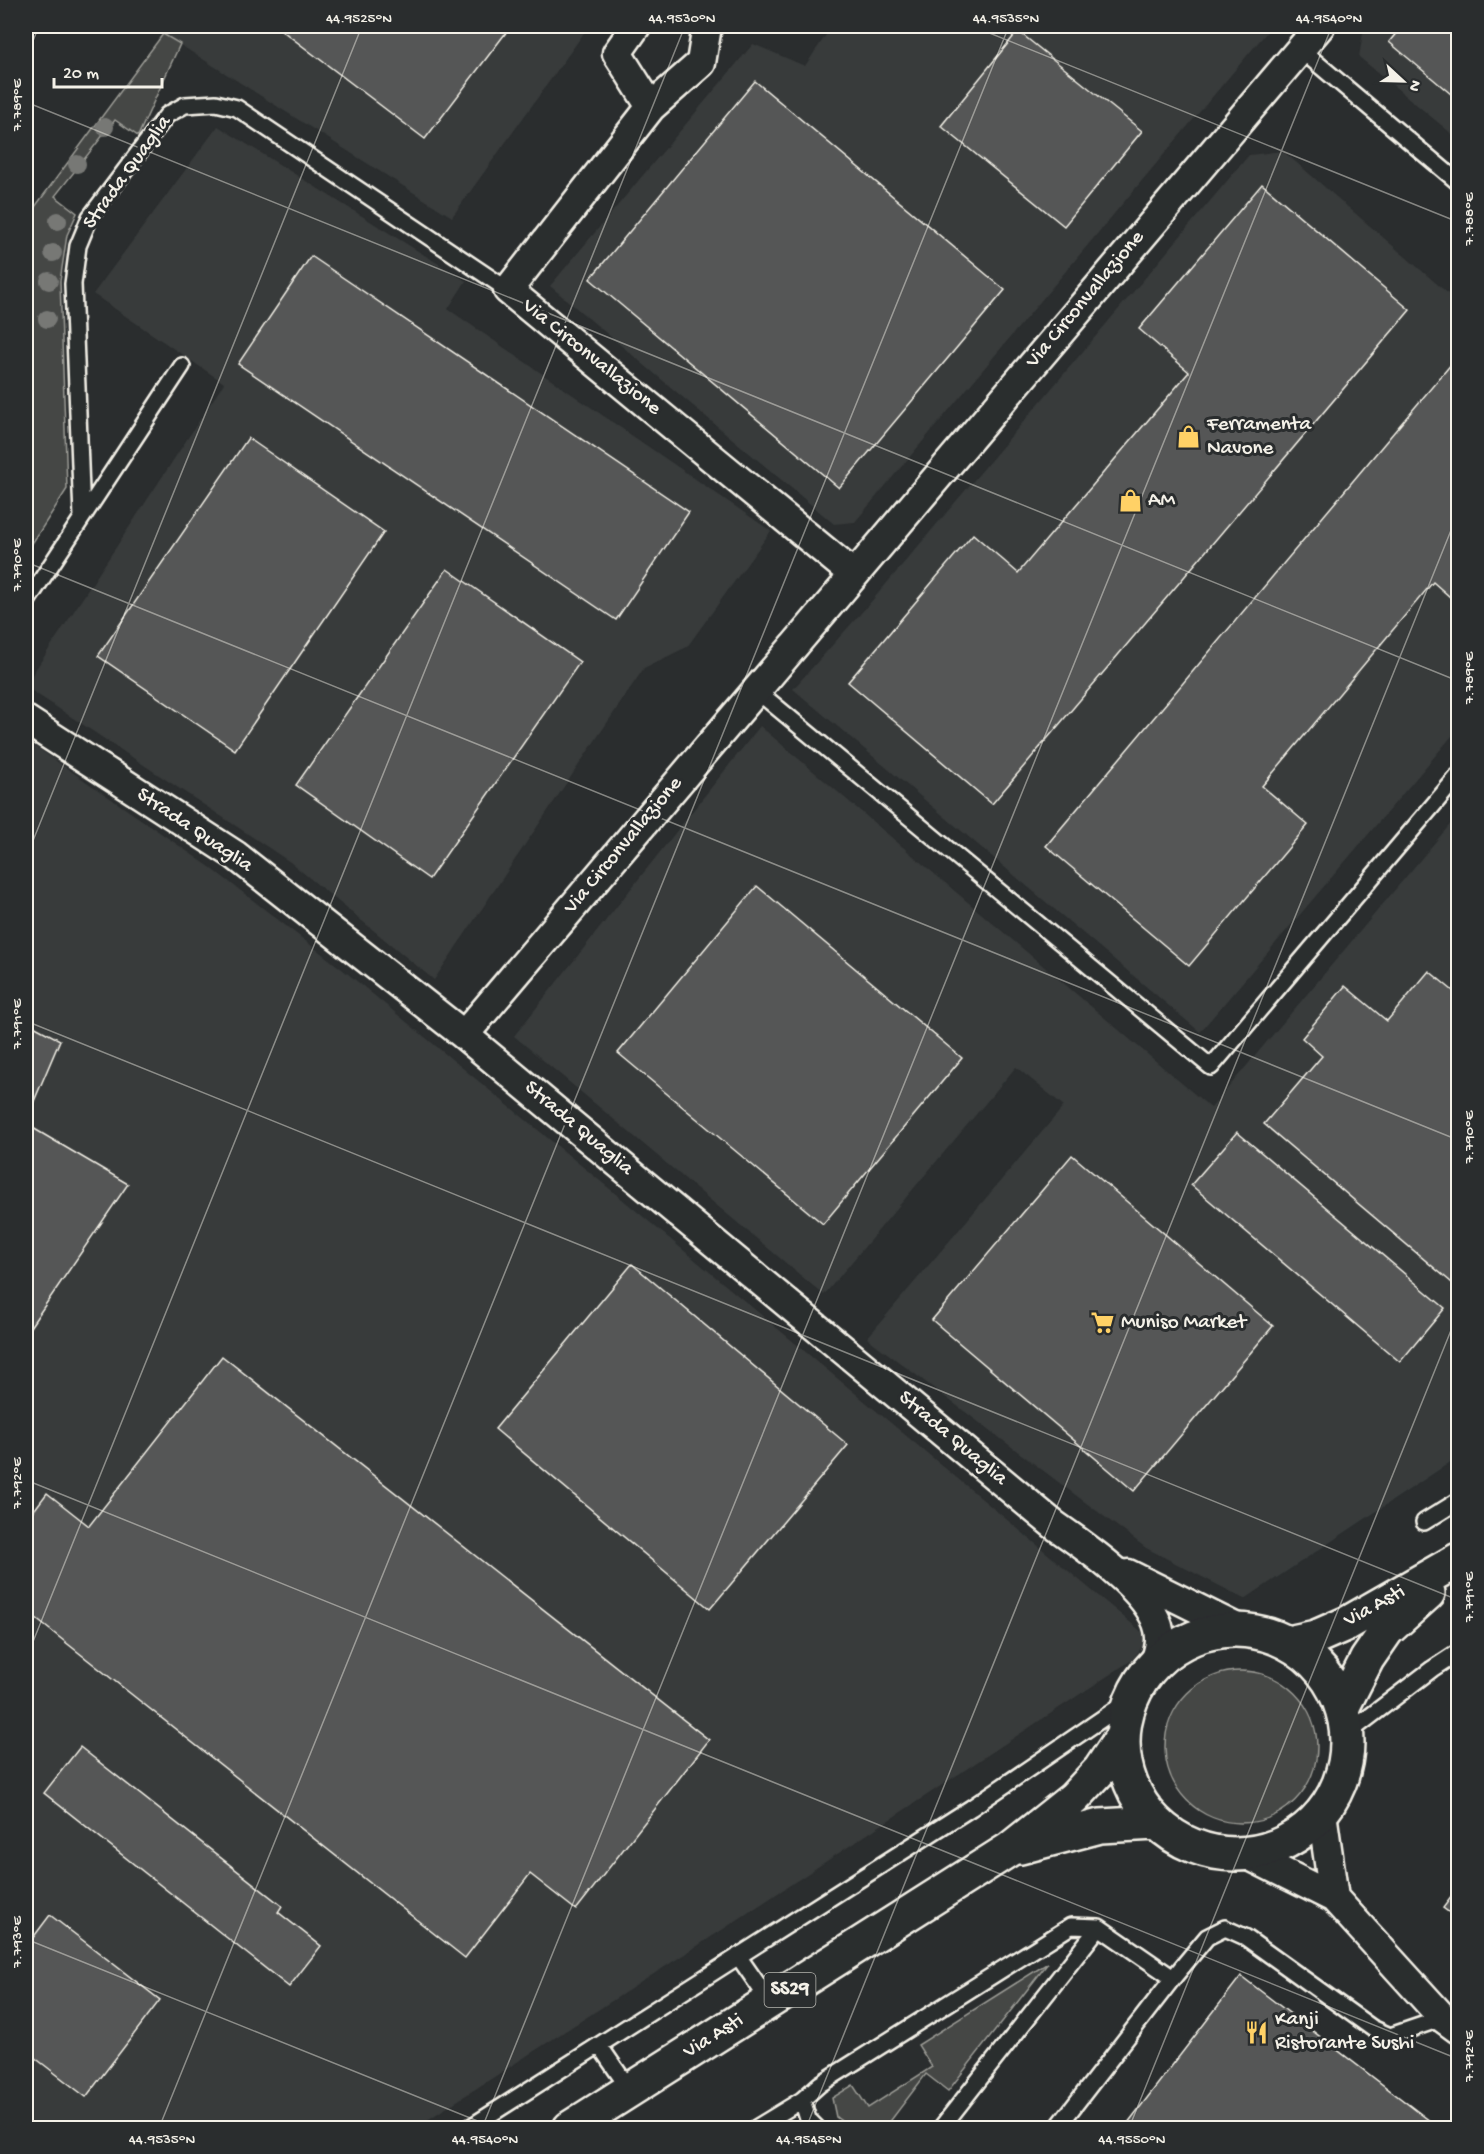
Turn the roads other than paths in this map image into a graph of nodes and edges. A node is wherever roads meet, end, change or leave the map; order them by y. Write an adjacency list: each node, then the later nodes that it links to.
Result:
1 (636, 26): 5 (street)
2 (706, 26): 5 (street, Via Circonvallazione)
3 (1320, 26): 4 (street, Via Circonvallazione)
4 (1300, 49): 6 (lane); 10 (street, Via Circonvallazione)
5 (651, 107): 7 (street, Via Circonvallazione)
6 (1458, 182)
7 (508, 290): 9 (lane, Strada Quaglia); 10 (street, Via Circonvallazione)
8 (182, 366): 9 (lane)
9 (82, 517): 11 (lane)
10 (853, 574): 12 (street, Via Circonvallazione)
11 (26, 603)
12 (756, 690): 14 (lane); 15 (street, Via Circonvallazione)
13 (26, 720): 15 (street, Strada Quaglia)
14 (1458, 776)
15 (464, 1035): 19 (street, Strada Quaglia)
16 (1458, 1501): 17 (lane)
17 (1424, 1522)
18 (1458, 1562): 21 (main road, Via Asti); 25 (main road, Via Asti)
19 (1110, 1565): 20 (street, Strada Quaglia); 23 (street, Strada Quaglia)
20 (1241, 1630): 21 (main road); 23 (main road)
21 (1288, 1643): 25 (main road)
22 (1458, 1652): 25 (lane)
23 (1155, 1663): 24 (main road)
24 (1131, 1699): 26 (main road); 33 (lane)
25 (1344, 1721): 27 (main road)
26 (1122, 1737): 28 (main road); 29 (main road, Via Asti)
27 (1322, 1813): 30 (main road); 31 (street)
28 (1156, 1822): 29 (main road, Via Asti); 30 (main road)
29 (1010, 1849): 35 (main road, Via Asti / SS29)
30 (1246, 1854): 31 (street)
31 (1334, 1898): 36 (street)
32 (1099, 1927): 34 (lane); 39 (lane); 44 (lane)
33 (738, 1956): 35 (lane); 37 (lane)
34 (1173, 1978): 36 (lane); 45 (lane)
35 (770, 2002): 38 (main road, Via Asti / SS29)
36 (1451, 2023)
37 (599, 2045): 38 (lane); 40 (lane)
38 (630, 2090): 41 (main road, Via Asti / SS29)
39 (802, 2100): 42 (lane); 43 (lane)
40 (479, 2126)
41 (570, 2128)
42 (756, 2128)
43 (817, 2128)
44 (941, 2128)
45 (1057, 2128)

